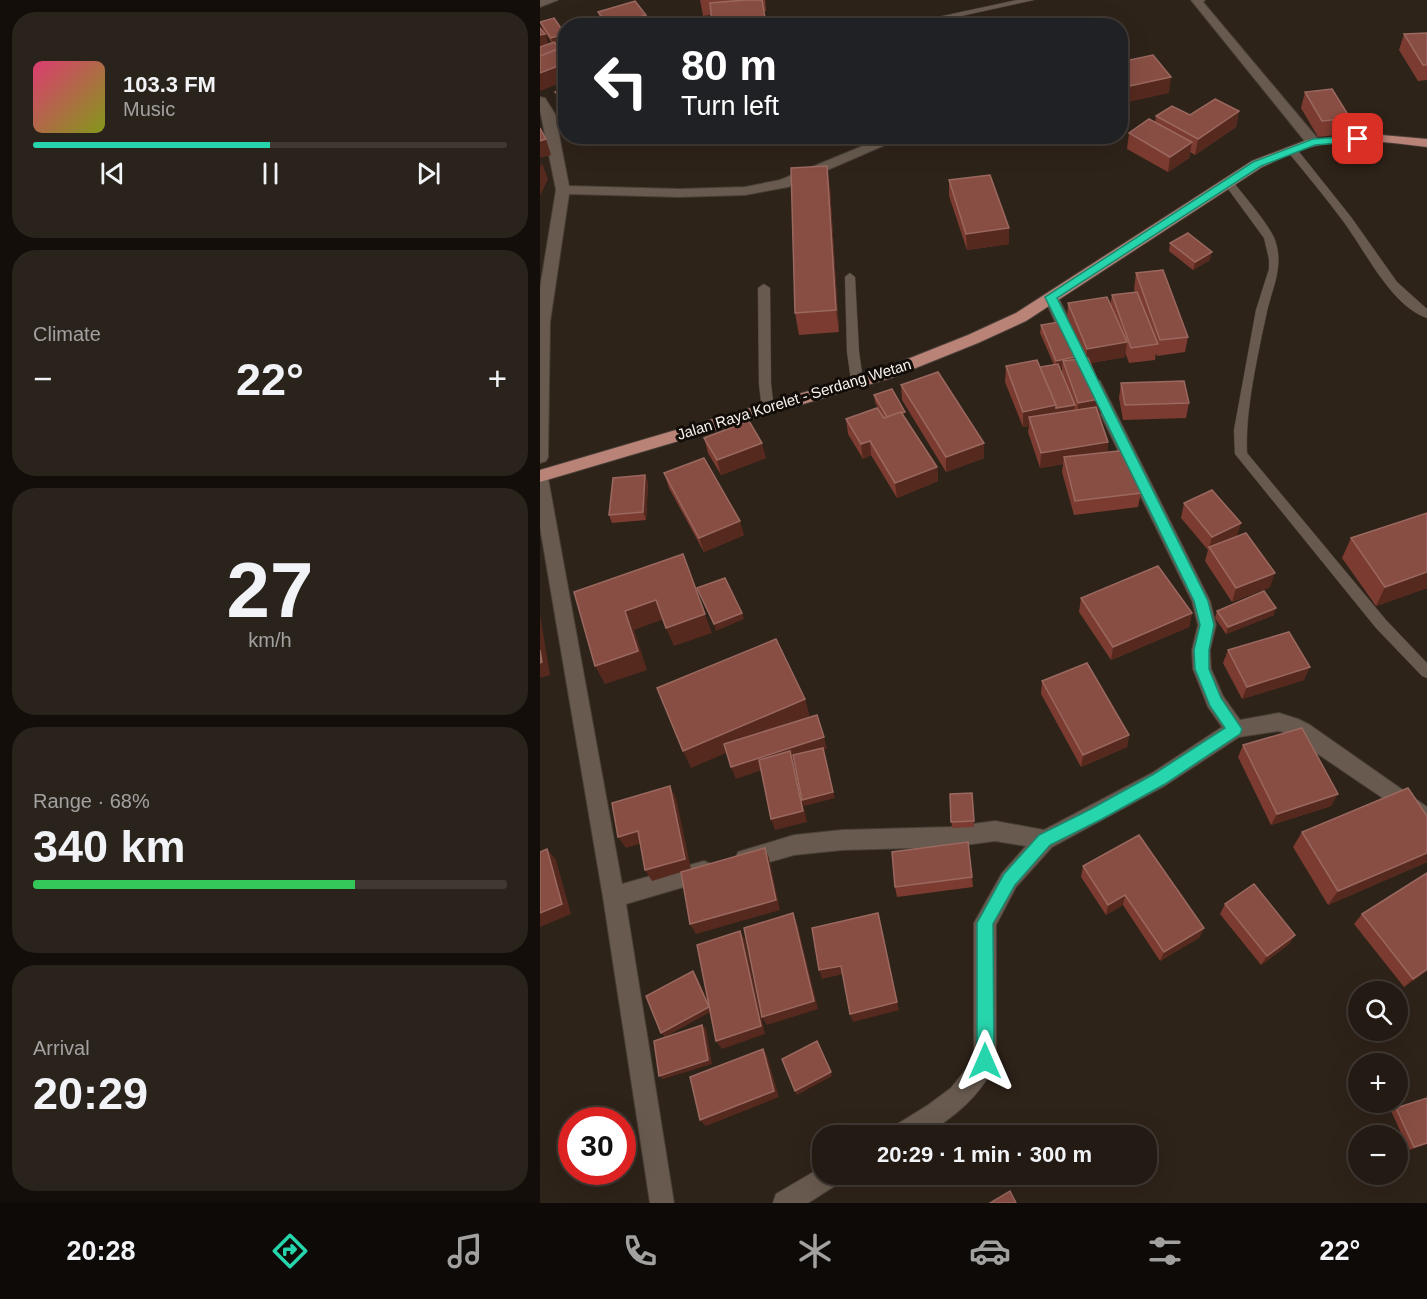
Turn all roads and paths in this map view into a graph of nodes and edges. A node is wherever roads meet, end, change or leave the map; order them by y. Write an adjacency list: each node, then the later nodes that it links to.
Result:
1 (552, 0): 4 (street)
2 (1030, 0): 5 (lane)
3 (1197, 0): 7 (street)
4 (540, 3)
5 (940, 18)
6 (540, 101): 12 (street)
7 (1313, 142): 8 (main road, Jalan Raya Korelet - Serdang Wetan); 10 (main road, Jalan Raya Korelet - Serdang Wetan)
8 (1427, 143)
9 (880, 144): 12 (street)
10 (1292, 150): 11 (main road, Jalan Raya Korelet - Serdang Wetan); 16 (lane)
11 (1228, 182): 15 (main road, Jalan Raya Korelet - Serdang Wetan); 21 (lane)
12 (563, 190): 19 (street)
13 (850, 277): 17 (lane)
14 (764, 288): 18 (lane)
15 (1050, 297): 17 (main road, Jalan Raya Korelet - Serdang Wetan); 22 (street)
16 (1427, 314)
17 (858, 380): 18 (main road, Jalan Raya Korelet - Serdang Wetan)
18 (768, 410): 20 (main road, Jalan Raya Korelet - Serdang Wetan)
19 (540, 457)
20 (540, 477): 25 (street)
21 (1427, 672)
22 (1235, 729): 23 (street); 24 (street)
23 (1427, 819)
24 (1045, 840): 25 (street); 26 (street)
25 (614, 897): 28 (street)
26 (917, 1125)
27 (815, 1185): 29 (street)
28 (662, 1203)
29 (785, 1203)

